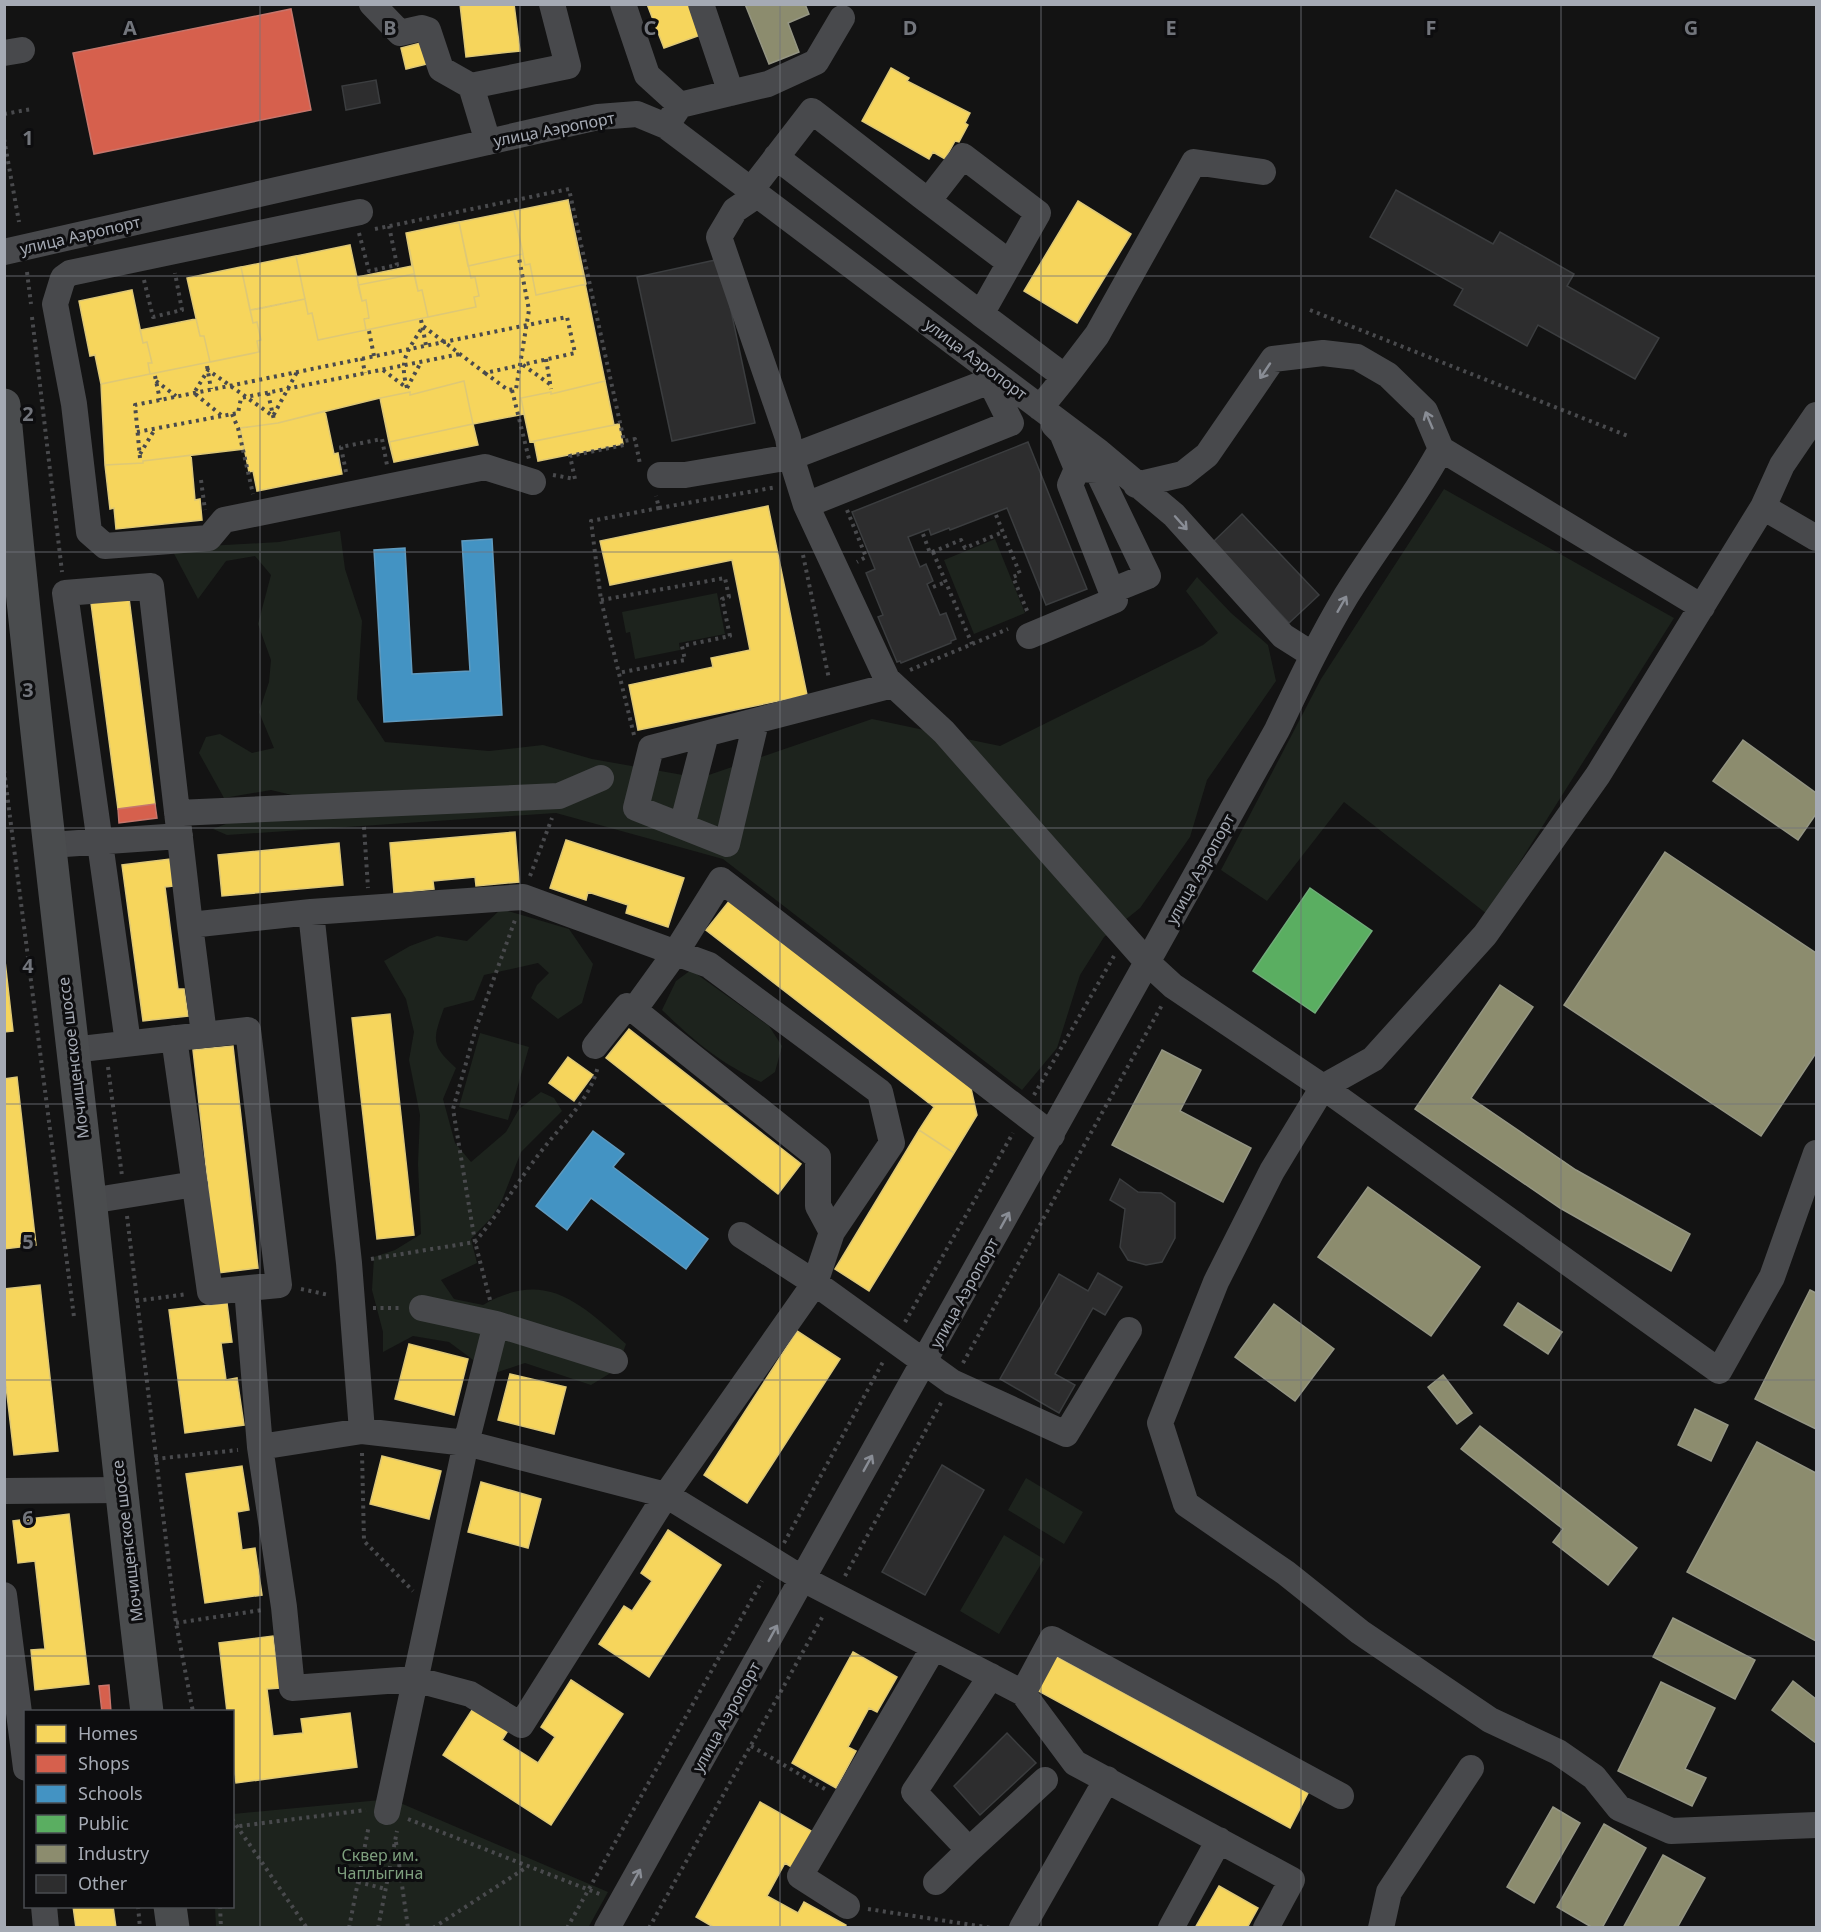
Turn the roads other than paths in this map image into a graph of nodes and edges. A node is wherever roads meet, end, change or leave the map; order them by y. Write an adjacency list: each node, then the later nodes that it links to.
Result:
1 (372, 4): 6 (street)
2 (552, 4): 6 (street)
3 (623, 4): 8 (street)
4 (701, 4): 7 (street)
5 (842, 18): 7 (street)
6 (471, 86): 10 (street)
7 (731, 93): 8 (street)
8 (680, 105): 9 (street)
9 (666, 126): 10 (street, улица Аэропорт); 13 (street, улица Аэропорт)
10 (488, 142): 16 (street, улица Аэропорт)
11 (776, 157): 13 (street); 14 (street); 18 (street)
12 (1263, 172): 19 (street)
13 (754, 192): 21 (street, улица Аэропорт); 25 (street)
14 (928, 201): 17 (street); 17 (street)
15 (360, 222): 28 (street)
16 (4, 252)
17 (1010, 262): 18 (street)
18 (981, 314): 19 (street)
19 (1065, 377): 21 (street)
20 (4, 405): 26 (main road, Мочищенское шоссе)
21 (1040, 408): 30 (street, улица Аэропорт)
22 (1816, 415): 32 (street)
23 (1011, 423): 25 (street); 27 (street); 31 (street)
24 (1441, 449): 30 (street, one-way to 30); 35 (street); 37 (street, улица Аэропорт, one-way to 24)
25 (791, 457): 29 (street); 31 (street)
26 (7, 465): 45 (main road, Мочищенское шоссе)
27 (1077, 469): 34 (street); 34 (street)
28 (535, 472)
29 (652, 477)
30 (1136, 485): 37 (street, улица Аэропорт, one-way to 37)
31 (806, 506): 38 (street)
32 (1763, 507): 33 (street); 35 (street)
33 (1816, 538)
34 (1111, 591): 36 (street)
35 (1702, 607): 56 (street)
36 (1024, 628)
37 (1313, 655): 49 (street, улица Аэропорт)
38 (889, 680): 39 (street); 49 (street)
39 (756, 722): 40 (street); 43 (street)
40 (706, 734): 43 (street); 43 (street)
41 (601, 778): 42 (street)
42 (179, 824): 44 (street); 44 (street); 47 (street)
43 (682, 826)
44 (101, 843): 45 (street); 53 (street)
45 (50, 845): 55 (main road, Мочищенское шоссе)
46 (311, 912): 47 (street); 48 (street); 70 (street)
47 (190, 925): 51 (street)
48 (676, 952): 50 (street); 57 (street); 61 (street)
49 (1148, 963): 56 (street); 57 (street, улица Аэропорт)
50 (634, 1010): 54 (street); 61 (street)
51 (204, 1034): 52 (street); 64 (street)
52 (174, 1038): 53 (street); 59 (street)
53 (116, 1044): 55 (street)
54 (596, 1046)
55 (72, 1050): 60 (main road, Мочищенское шоссе)
56 (1323, 1087): 58 (street); 90 (street)
57 (1052, 1135): 69 (street, улица Аэропорт, one-way to 57)
58 (1816, 1153)
59 (195, 1184): 60 (street); 64 (street)
60 (90, 1201): 73 (main road, Мочищенское шоссе)
61 (832, 1233): 63 (street)
62 (741, 1235): 63 (street)
63 (815, 1283): 69 (street); 75 (street)
64 (247, 1289): 72 (street)
65 (422, 1308): 66 (street)
66 (496, 1324): 68 (street); 71 (street)
67 (1129, 1330): 69 (street)
68 (615, 1360)
69 (924, 1364): 76 (street, улица Аэропорт, one-way to 69)
70 (362, 1431): 71 (street); 72 (street)
71 (466, 1443): 75 (street); 80 (street)
72 (260, 1447): 80 (street)
73 (120, 1490): 74 (street); 83 (main road, Мочищенское шоссе)
74 (4, 1491)
75 (666, 1495): 76 (street); 80 (street)
76 (803, 1579): 78 (street); 100 (street, улица Аэропорт, one-way to 76)
77 (4, 1595): 81 (street)
78 (934, 1647): 79 (street); 94 (street)
79 (991, 1676): 82 (street); 92 (street)
80 (414, 1679): 89 (street)
81 (10, 1693): 84 (street)
82 (1023, 1693): 86 (street); 88 (street)
83 (147, 1710)
84 (24, 1759)
85 (1471, 1768): 97 (street)
86 (1107, 1779): 91 (street); 101 (street)
87 (1045, 1780): 92 (street)
88 (1341, 1796)
89 (386, 1813)
90 (1816, 1825)
91 (1219, 1840): 102 (street); 103 (street)
92 (969, 1850): 93 (street)
93 (936, 1882)
94 (847, 1906)
95 (44, 1908): 98 (street)
96 (170, 1908): 99 (main road)
97 (1384, 1927)
98 (46, 1928)
99 (172, 1928)
100 (607, 1928)
101 (1022, 1928)
102 (1171, 1928)
103 (1266, 1928)

